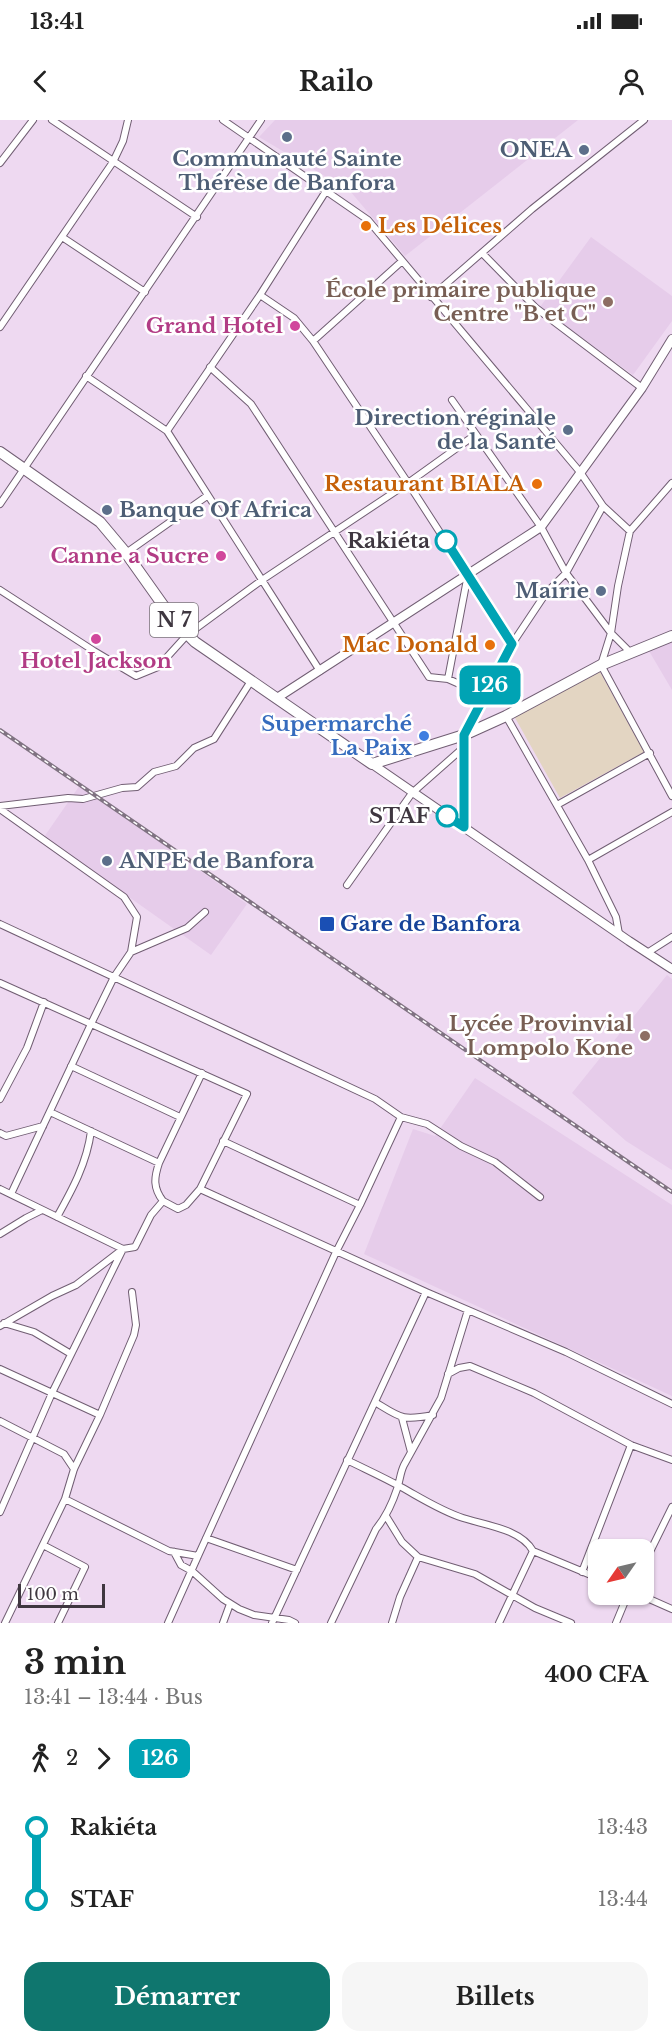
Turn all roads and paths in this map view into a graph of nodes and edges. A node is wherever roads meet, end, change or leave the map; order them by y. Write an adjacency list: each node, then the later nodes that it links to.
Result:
1 (33, 120): 9 (street)
2 (52, 120): 8 (street)
3 (128, 120): 8 (street)
4 (223, 120): 7 (street)
5 (261, 120): 7 (street)
6 (644, 120): 13 (street)
7 (249, 137): 10 (street); 11 (street)
8 (114, 162): 11 (street); 12 (street)
9 (0, 163)
10 (326, 191): 14 (street); 16 (street)
11 (197, 217): 15 (street)
12 (62, 237): 15 (street); 19 (street)
13 (482, 253): 17 (street); 25 (street)
14 (401, 262): 17 (street); 22 (street)
15 (145, 292): 24 (street)
16 (260, 295): 22 (street); 23 (street)
17 (431, 297): 31 (street)
18 (0, 314): 19 (street)
19 (6, 318): 20 (street)
20 (0, 327)
21 (672, 339): 25 (main road)
22 (313, 341): 32 (street)
23 (210, 367): 27 (street); 39 (street)
24 (86, 376): 27 (street); 30 (street)
25 (642, 388): 31 (main road)
26 (452, 400): 28 (street)
27 (166, 431): 34 (street)
28 (474, 435): 32 (street); 37 (street)
29 (0, 452): 30 (highway, N 7)
30 (25, 469): 35 (street); 40 (highway, N 7)
31 (580, 472): 36 (street); 37 (main road)
32 (408, 483): 39 (street); 42 (street)
33 (672, 483): 38 (street)
34 (207, 496): 40 (street); 43 (street)
35 (0, 504)
36 (603, 506): 38 (street); 41 (street)
37 (541, 527): 41 (street); 42 (main road)
38 (630, 531): 46 (street)
39 (334, 532): 43 (street); 45 (street)
40 (126, 553): 47 (highway, N 7)
41 (566, 573): 46 (street); 49 (street)
42 (468, 574): 45 (main road); 49 (street); 53 (street)
43 (262, 580): 47 (street); 52 (street)
44 (0, 590): 47 (street)
45 (393, 623): 52 (main road); 53 (street)
46 (611, 633): 50 (street); 51 (street)
47 (187, 635): 54 (highway, N 7)
48 (672, 636): 50 (highway)
49 (512, 644): 55 (street)
50 (631, 653): 51 (highway)
51 (601, 664): 57 (highway); 60 (street)
52 (320, 670): 56 (main road)
53 (448, 680): 55 (street)
54 (251, 681): 56 (highway, N 7); 65 (street)
55 (484, 695): 58 (street)
56 (277, 698): 61 (highway, N 7)
57 (506, 716): 58 (highway); 64 (street)
58 (464, 735): 59 (street); 61 (highway)
59 (463, 747): 62 (street); 67 (street)
60 (650, 753): 63 (street); 64 (street)
61 (372, 764): 62 (main road)
62 (412, 793): 67 (main road); 69 (street)
63 (672, 796)
64 (557, 805): 68 (street)
65 (0, 807): 74 (street)
66 (672, 812): 68 (street)
67 (464, 827): 72 (main road)
68 (588, 860): 72 (street)
69 (347, 885)
70 (205, 912): 74 (street)
71 (0, 924): 77 (street)
72 (619, 935): 75 (main road)
73 (672, 937): 75 (street)
74 (131, 952): 77 (street)
75 (647, 953): 76 (main road)
76 (672, 969)
77 (114, 977): 80 (street); 85 (street)
78 (0, 983): 79 (street)
79 (44, 1002): 80 (street); 83 (street)
80 (91, 1024): 81 (street); 82 (street)
81 (70, 1066): 84 (street); 86 (street)
82 (202, 1073): 86 (street); 90 (street)
83 (0, 1099)
84 (50, 1112): 87 (street); 88 (street)
85 (401, 1117): 95 (street); 97 (street)
86 (180, 1118): 91 (street)
87 (43, 1126): 89 (street); 94 (street)
88 (91, 1131): 91 (street); 99 (street)
89 (0, 1133)
90 (224, 1141): 93 (street); 97 (street)
91 (159, 1163): 96 (street)
92 (0, 1189): 94 (street)
93 (201, 1189): 96 (street); 102 (street)
94 (11, 1194): 98 (street)
95 (540, 1197)
96 (163, 1201): 101 (street)
97 (360, 1205): 102 (street)
98 (42, 1210): 99 (street); 100 (street)
99 (57, 1217): 101 (street)
100 (0, 1234)
101 (123, 1249): 106 (street); 107 (street)
102 (336, 1252): 104 (street); 128 (street)
103 (132, 1292): 113 (street)
104 (426, 1292): 105 (street); 111 (street)
105 (468, 1310): 109 (street); 112 (street)
106 (1, 1325): 107 (street)
107 (71, 1354): 110 (street)
108 (0, 1369): 110 (street)
109 (448, 1374): 114 (street); 118 (street)
110 (52, 1393): 113 (street); 117 (street)
111 (375, 1402): 115 (street); 120 (street)
112 (672, 1404)
113 (100, 1415): 122 (street)
114 (433, 1415): 115 (street); 119 (street)
115 (402, 1418): 119 (street)
116 (0, 1421): 117 (street)
117 (33, 1437): 122 (street); 126 (street)
118 (631, 1445): 121 (street); 137 (street)
119 (411, 1452): 123 (street)
120 (347, 1460): 123 (street); 135 (street)
121 (672, 1460)
122 (74, 1469): 124 (street)
123 (399, 1485): 127 (street); 131 (street)
124 (65, 1499): 130 (street); 132 (street)
125 (672, 1507): 129 (street)
126 (0, 1512)
127 (386, 1516): 134 (street); 145 (street)
128 (207, 1539): 133 (street); 135 (street)
129 (654, 1544)
130 (43, 1545): 146 (street); 147 (street)
131 (533, 1551): 137 (street); 139 (street)
132 (174, 1552): 133 (street); 136 (street)
133 (198, 1556): 136 (street)
134 (418, 1557): 139 (street); 152 (street)
135 (297, 1570): 144 (street)
136 (192, 1571): 141 (street); 148 (street)
137 (582, 1572): 138 (street)
138 (588, 1574)
139 (513, 1595): 153 (street); 154 (street)
140 (654, 1601): 143 (street)
141 (231, 1604): 144 (street); 149 (street)
142 (623, 1605): 155 (street)
143 (672, 1609)
144 (273, 1621): 150 (street)
145 (332, 1621): 151 (street)
146 (4, 1622)
147 (58, 1623)
148 (168, 1623)
149 (223, 1623)
150 (295, 1623)
151 (341, 1623)
152 (392, 1623)
153 (499, 1623)
154 (571, 1623)
155 (616, 1623)

